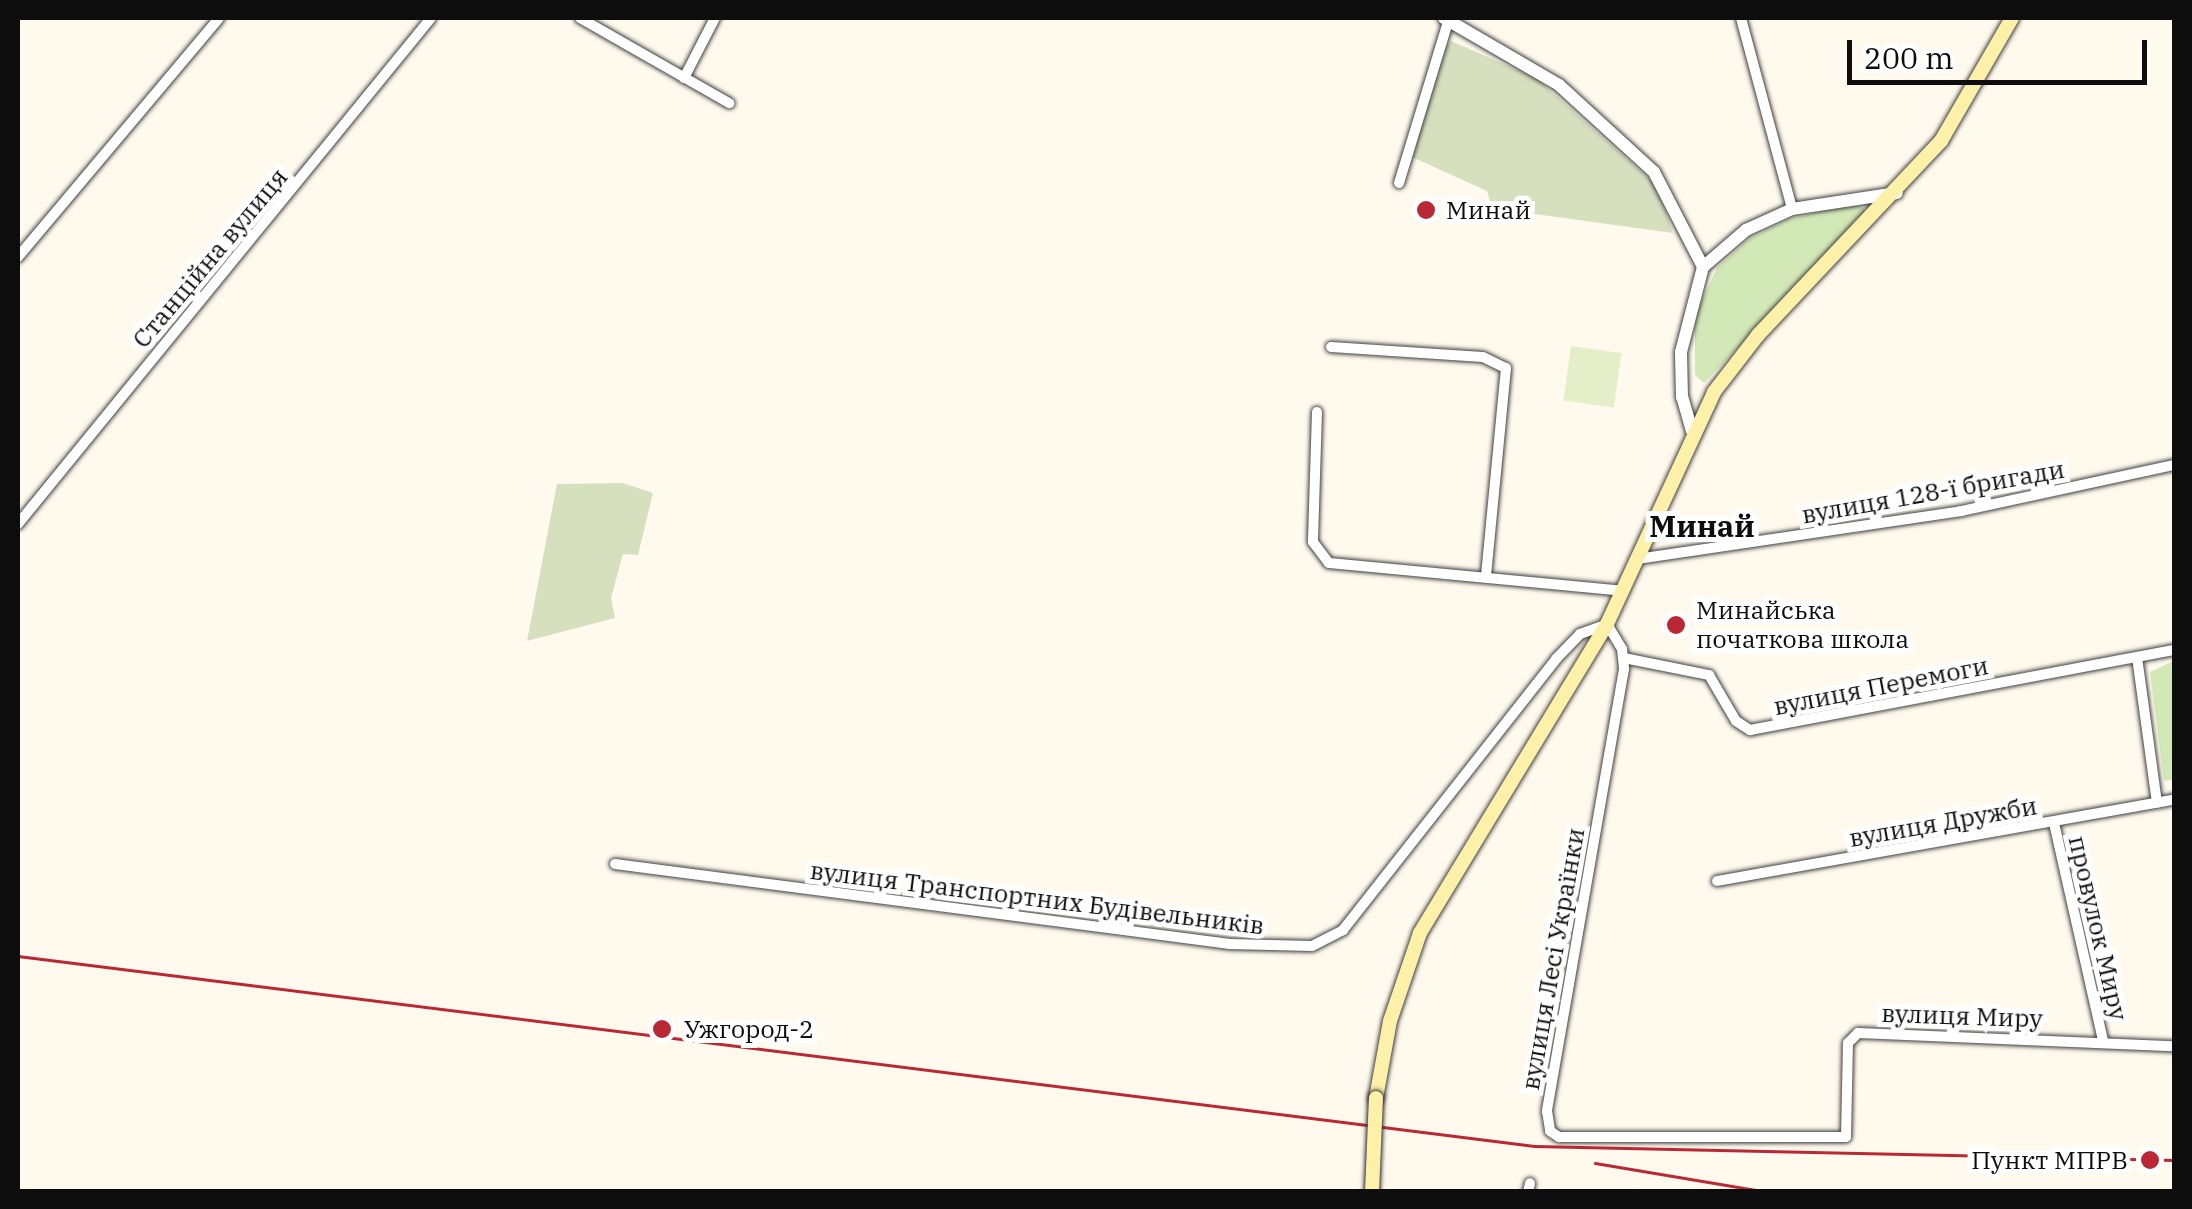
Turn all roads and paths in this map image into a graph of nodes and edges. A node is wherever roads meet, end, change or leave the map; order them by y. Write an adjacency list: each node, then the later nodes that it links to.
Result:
1 (219, 18): 13 (street)
2 (431, 18): 19 (street, Станційна вулиця)
3 (580, 18): 8 (street)
4 (716, 18): 8 (street)
5 (1447, 18): 10 (street); 14 (street)
6 (1742, 18): 12 (street)
7 (2012, 18): 11 (main road)
8 (684, 78): 9 (street)
9 (728, 103)
10 (1399, 183)
11 (1897, 193): 12 (street); 17 (main road)
12 (1792, 209): 14 (street)
13 (18, 257)
14 (1703, 266): 17 (street)
15 (1331, 347): 21 (street)
16 (1317, 412): 21 (street)
17 (1692, 430): 20 (main road)
18 (2174, 465): 20 (street, вулиця 128-ї бригади)
19 (18, 524)
20 (1637, 559): 22 (main road)
21 (1486, 578): 22 (street)
22 (1622, 591): 23 (main road)
23 (1607, 624): 25 (street); 30 (street, вулиця Транспортних Будівельників); 35 (main road, bridge)
24 (2174, 650): 26 (street, вулиця Перемоги)
25 (1624, 658): 26 (street, вулиця Перемоги); 34 (street, вулиця Лесі Українки)
26 (2137, 658): 28 (street)
27 (2174, 800): 28 (street, вулиця Дружби)
28 (2157, 803): 29 (street, вулиця Дружби)
29 (2054, 823): 31 (street, вулиця Дружби); 32 (street, провулок Миру)
30 (614, 864)
31 (1717, 882)
32 (2102, 1041): 33 (street, вулиця Миру); 34 (street, вулиця Миру)
33 (2174, 1046)
34 (1846, 1137)
35 (1372, 1192)

